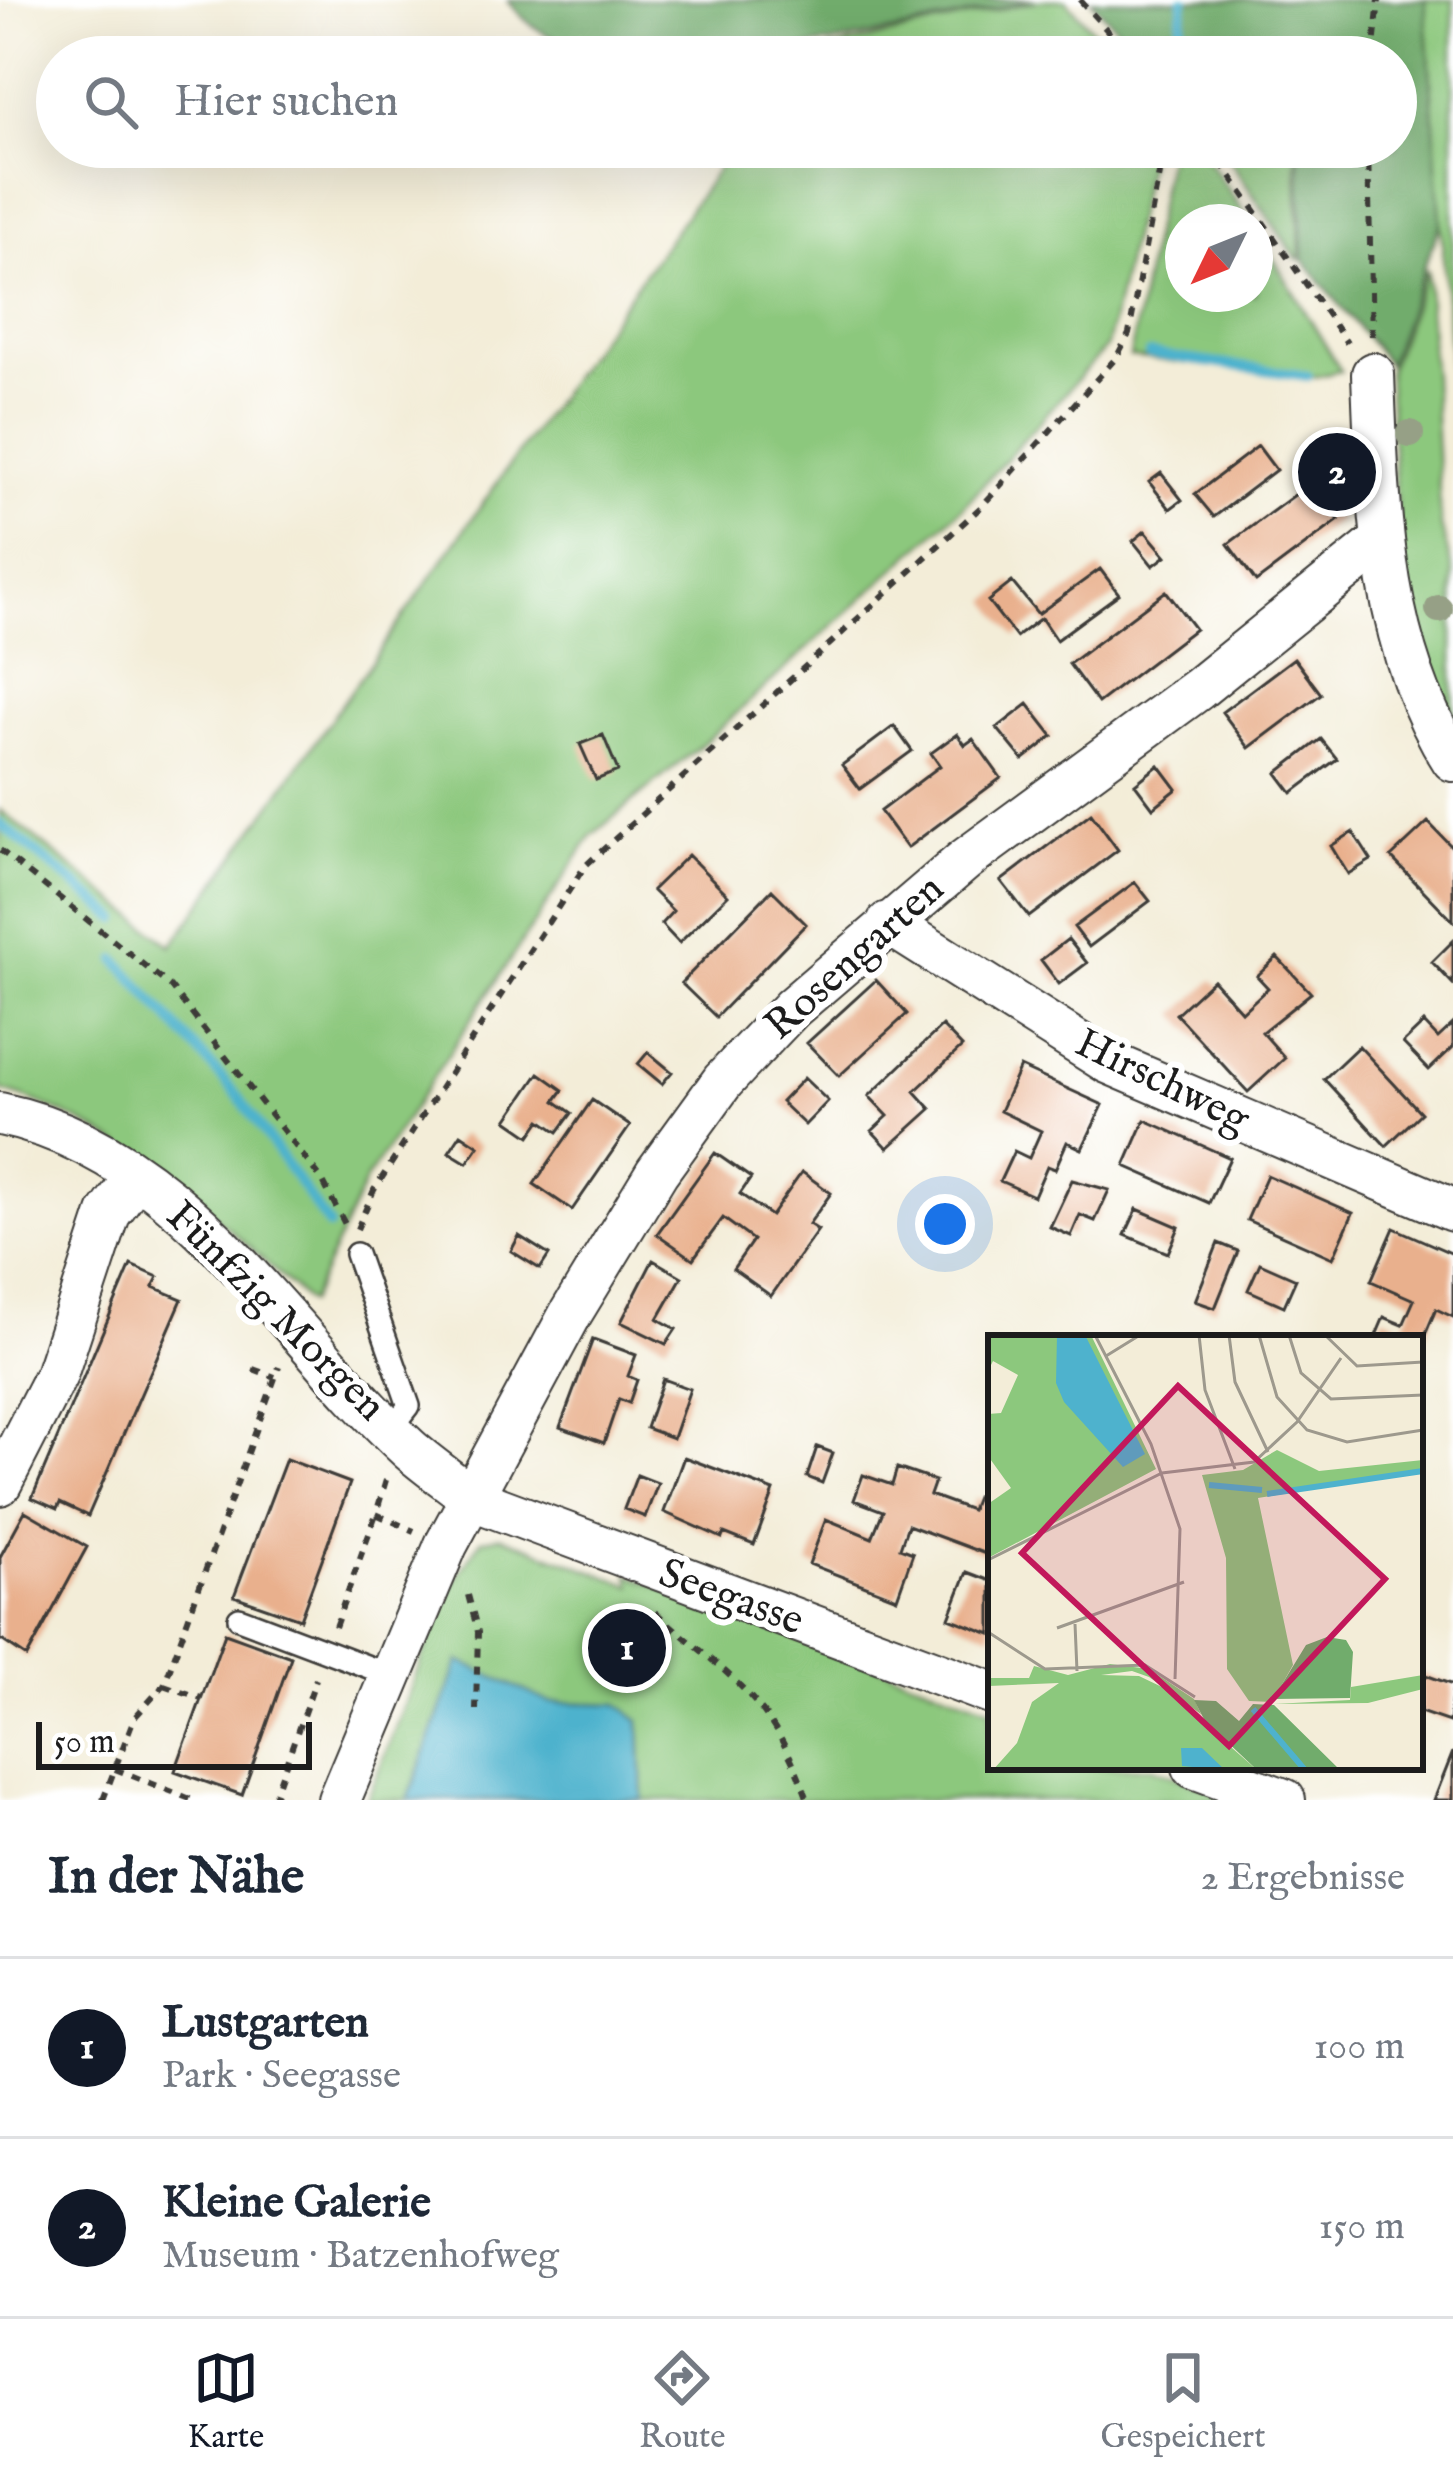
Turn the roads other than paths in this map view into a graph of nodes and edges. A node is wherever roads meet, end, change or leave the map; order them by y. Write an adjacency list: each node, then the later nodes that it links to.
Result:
1 (1372, 374): 2 (street)
2 (1379, 543): 3 (street); 4 (street, Rosengarten)
3 (1453, 760)
4 (888, 923): 7 (street, Hirschweg); 11 (street, Rosengarten)
5 (0, 1114): 6 (street, Fünfzig Morgen)
6 (136, 1176): 9 (street, Fünfzig Morgen); 10 (street)
7 (1453, 1210)
8 (354, 1248): 9 (lane)
9 (399, 1438): 11 (street, Fünfzig Morgen)
10 (0, 1484)
11 (473, 1499): 13 (street, Rosengarten); 14 (street, Seegasse)
12 (239, 1618): 13 (lane)
13 (387, 1674): 16 (street, Rosengarten)
14 (988, 1692)
15 (1202, 1770): 17 (street)
16 (339, 1800)
17 (1284, 1800)

